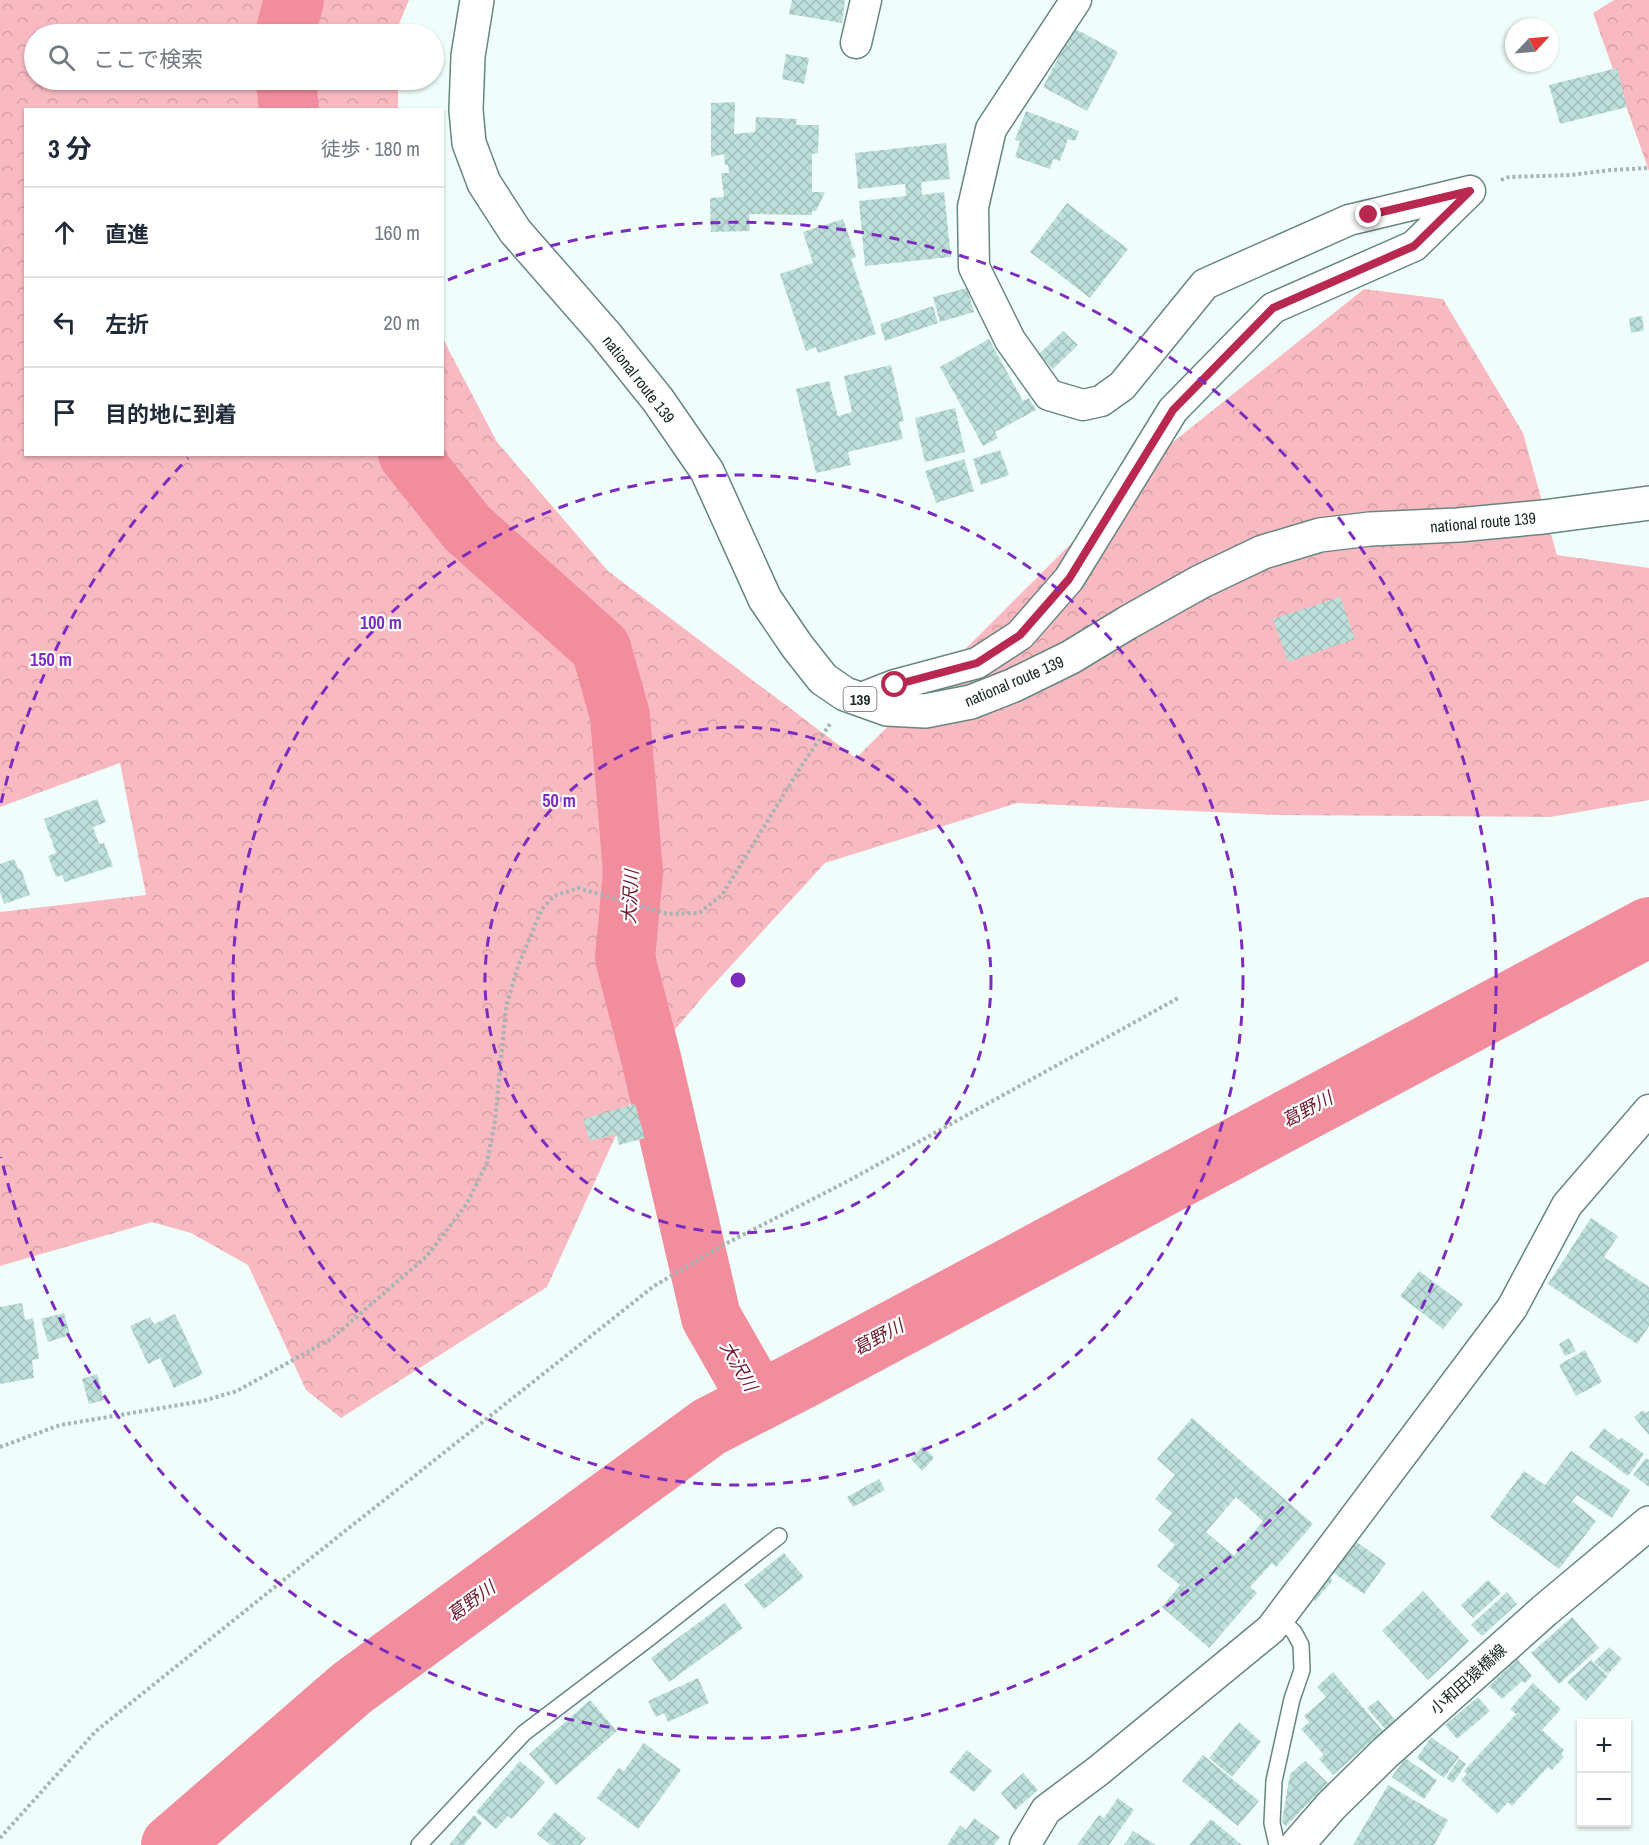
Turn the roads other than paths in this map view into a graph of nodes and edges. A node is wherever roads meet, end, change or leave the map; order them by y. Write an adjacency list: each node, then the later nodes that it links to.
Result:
1 (477, 0): 6 (main road, national route 139 / 139)
2 (866, 0): 4 (street)
3 (1076, 0): 6 (street)
4 (856, 43)
5 (1649, 503): 6 (main road, national route 139 / 139)
6 (852, 696)
7 (1649, 1110): 10 (street)
8 (1649, 1523): 14 (main road, 小和田猿橋線)
9 (779, 1536): 11 (lane)
10 (1279, 1618): 12 (street); 13 (lane)
11 (419, 1845)
12 (1025, 1845)
13 (1277, 1845)
14 (1298, 1845)

